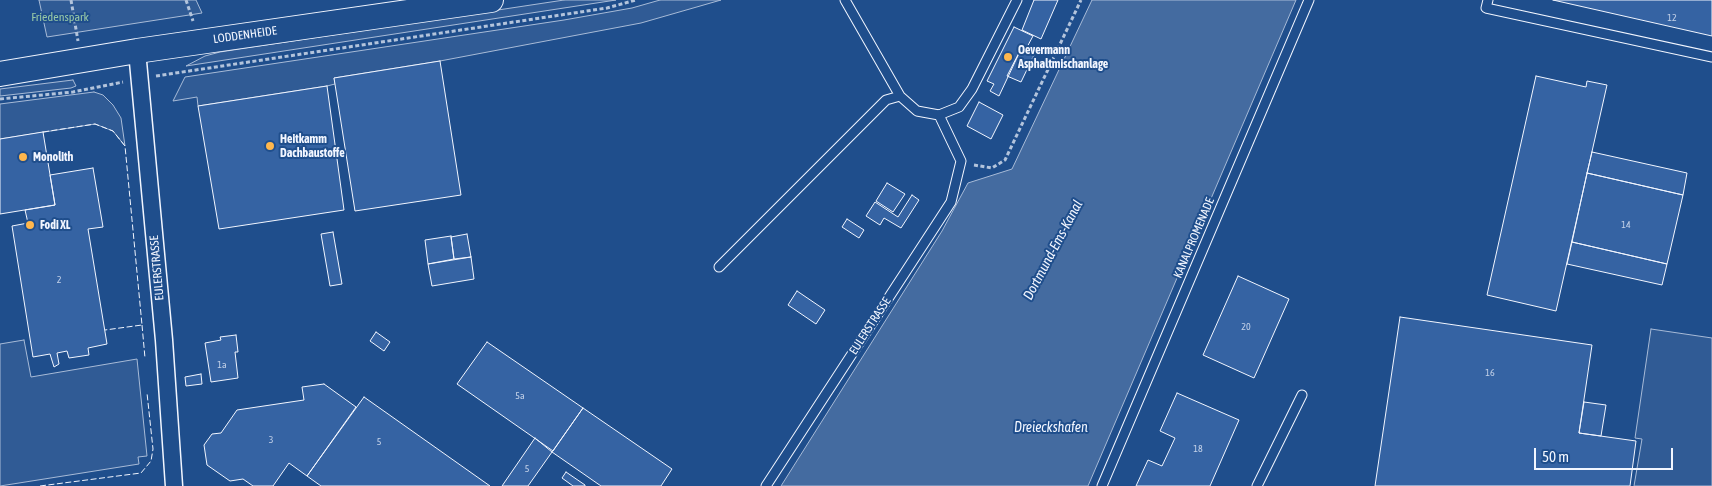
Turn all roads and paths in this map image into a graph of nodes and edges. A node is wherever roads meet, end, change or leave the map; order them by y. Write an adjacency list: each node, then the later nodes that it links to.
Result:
1 (72, 0): 11 (path)
2 (186, 0): 10 (path)
3 (491, 0): 12 (street, LODDENHEIDE)
4 (636, 0): 15 (path)
5 (845, 0): 16 (lane)
6 (1017, 0): 18 (lane)
7 (1081, 0): 19 (path)
8 (1310, 0): 24 (lane, KANALPROMENADE)
9 (1488, 0): 13 (lane)
10 (193, 21)
11 (78, 38)
12 (137, 51): 14 (street, LODDENHEIDE); 15 (street, EULERSTRASSE)
13 (1712, 56)
14 (0, 74)
15 (140, 78): 17 (path); 22 (street, EULERSTRASSE)
16 (900, 96): 18 (lane); 20 (lane)
17 (0, 99)
18 (939, 115): 19 (lane)
19 (961, 161): 23 (lane, EULERSTRASSE)
20 (719, 267)
21 (1302, 395): 25 (lane)
22 (174, 486)
23 (766, 486)
24 (1102, 486)
25 (1257, 486)

